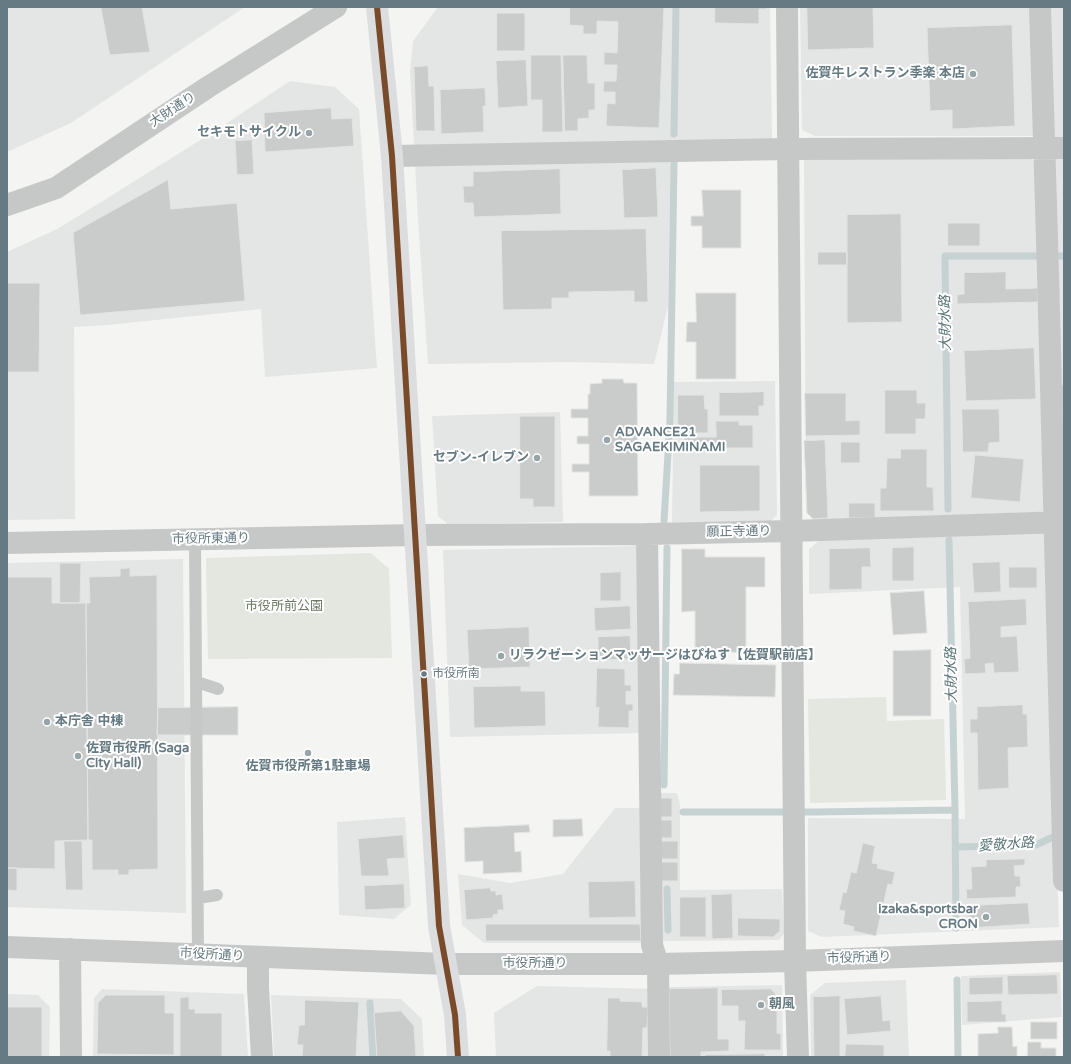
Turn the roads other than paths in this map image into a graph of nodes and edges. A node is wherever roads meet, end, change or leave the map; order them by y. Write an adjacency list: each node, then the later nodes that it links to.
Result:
1 (336, 7): 8 (street, 大財通り)
2 (377, 7): 7 (main road)
3 (787, 7): 6 (street)
4 (1040, 7): 5 (street)
5 (1054, 148): 6 (street); 9 (street)
6 (788, 149): 7 (street); 10 (street)
7 (392, 156): 12 (main road)
8 (7, 205)
9 (1060, 522): 10 (street, 願正寺通り); 17 (street)
10 (792, 531): 11 (street, 願正寺通り); 25 (street)
11 (647, 534): 12 (street, 願正寺通り); 27 (street)
12 (414, 535): 13 (street, 市役所東通り); 26 (main road)
13 (195, 540): 14 (street, 市役所東通り); 15 (lane)
14 (7, 543)
15 (197, 682): 16 (lane); 19 (lane)
16 (218, 689)
17 (1064, 881)
18 (216, 895): 19 (lane)
19 (198, 898): 23 (lane)
20 (7, 947): 21 (street, 市役所通り)
21 (70, 949): 23 (street, 市役所通り); 28 (street)
22 (1064, 951): 25 (street, 市役所通り)
23 (198, 954): 24 (street, 市役所通り)
24 (258, 958): 26 (street, 市役所通り); 29 (street)
25 (795, 961): 27 (street, 市役所通り); 32 (street)
26 (446, 964): 27 (street, 市役所通り); 30 (main road)
27 (658, 964): 31 (street)
28 (71, 1057)
29 (262, 1057)
30 (458, 1057)
31 (659, 1057)
32 (798, 1057)

